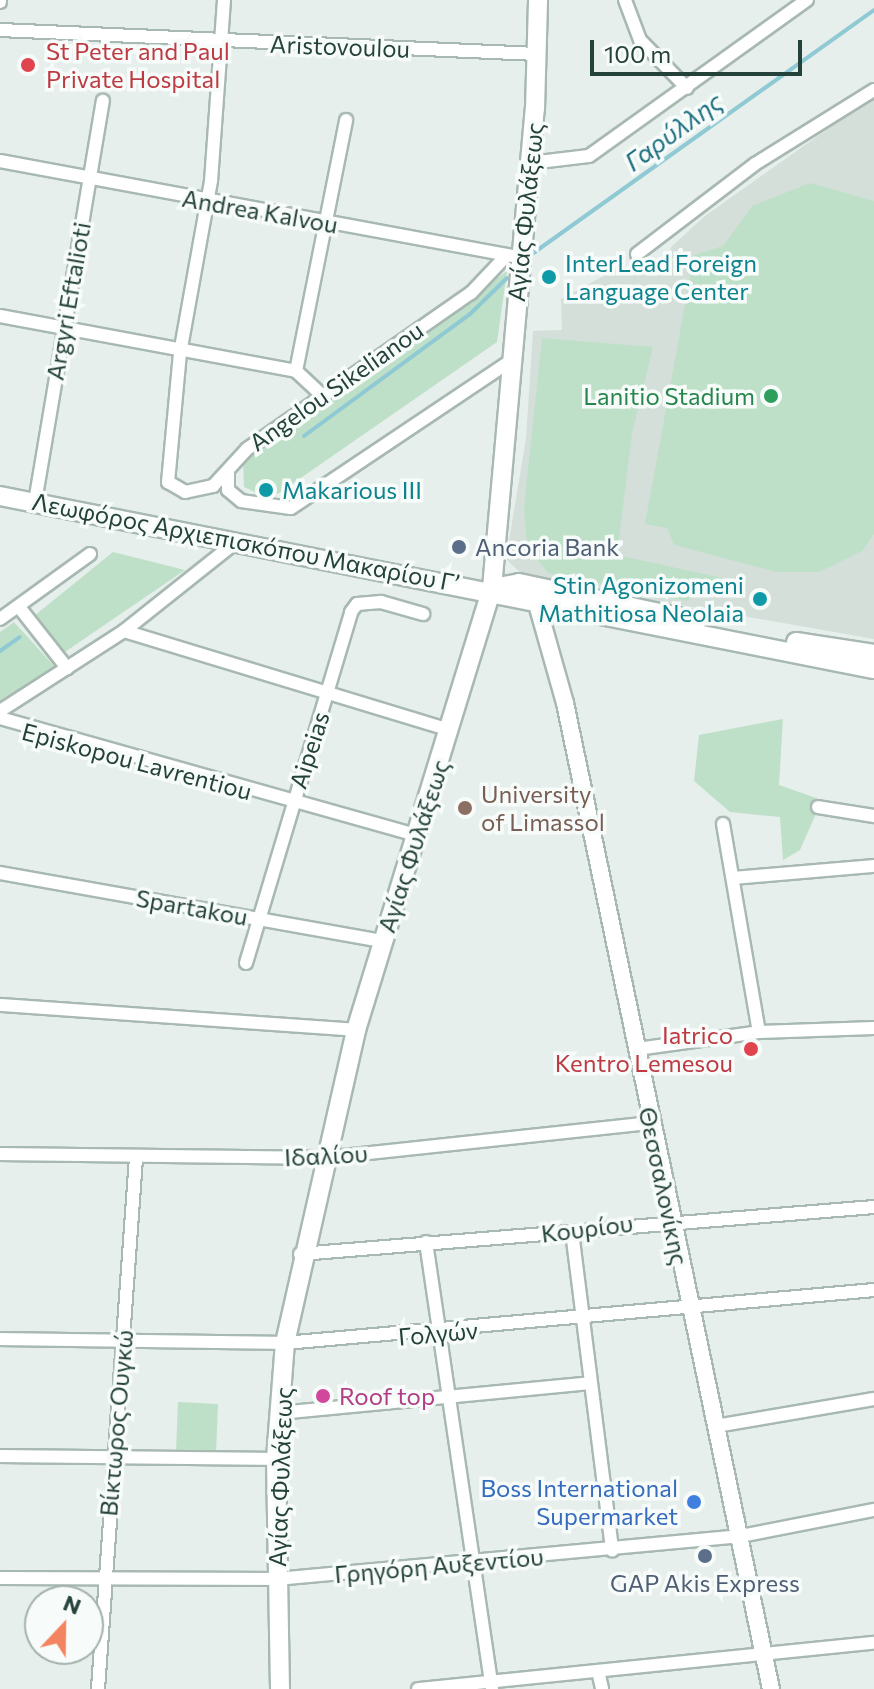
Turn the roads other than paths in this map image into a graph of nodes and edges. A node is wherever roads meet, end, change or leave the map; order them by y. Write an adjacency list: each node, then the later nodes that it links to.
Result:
1 (224, 0): 6 (street)
2 (538, 0): 7 (main road, Αγίας Φυλάξεως)
3 (625, 0): 8 (street)
4 (807, 0): 8 (street)
5 (0, 30): 6 (street, Aristovoulou)
6 (222, 41): 7 (street, Aristovoulou); 15 (street)
7 (536, 54): 13 (main road, Αγίας Φυλάξεως)
8 (687, 88): 13 (street)
9 (874, 90): 17 (street)
10 (103, 101): 14 (street, Argyri Eftalioti)
11 (346, 120): 16 (street)
12 (0, 161): 14 (street, Andrea Kalvou)
13 (530, 163): 18 (main road, Αγίας Φυλάξεως)
14 (90, 180): 15 (street, Andrea Kalvou); 20 (street, Argyri Eftalioti)
15 (207, 202): 16 (street, Andrea Kalvou); 21 (street)
16 (325, 223): 18 (street, Andrea Kalvou); 23 (street)
17 (637, 254)
18 (513, 256): 22 (main road, Αγίας Φυλάξεως); 24 (street, Angelou Sikelianou)
19 (0, 316): 20 (street)
20 (62, 330): 21 (street); 27 (street, Argyri Eftalioti)
21 (180, 353): 23 (street); 25 (street, Angelou Sikelianou)
22 (511, 361): 25 (street); 30 (main road, Αγίας Φυλάξεως)
23 (296, 371): 24 (street)
24 (320, 393): 25 (street, Angelou Sikelianou)
25 (228, 472)
26 (0, 496): 27 (main road, Λεωφόρος Αρχιεπισκόπου Μακαρίου Γ’)
27 (35, 502): 28 (main road, Λεωφόρος Αρχιεπισκόπου Μακαρίου Γ’)
28 (239, 540): 30 (main road, Λεωφόρος Αρχιεπισκόπου Μακαρίου Γ’); 36 (street)
29 (90, 554): 32 (street)
30 (492, 588): 31 (main road, Λεωφόρος Αρχιεπισκόπου Μακαρίου Γ’); 38 (main road, Λεωφόρος Αρχιεπισκόπου Μακαρίου Γ’); 44 (main road, Αγίας Φυλάξεως)
31 (537, 604): 33 (main road, Λεωφόρος Αρχιεπισκόπου Μακαρίου Γ’); 37 (street, Θεσσαλονίκης)
32 (19, 607): 35 (street); 39 (street)
33 (574, 610): 37 (street); 40 (main road, Λεωφόρος Αρχιεπισκόπου Μακαρίου Γ’)
34 (423, 614): 41 (street, Aipeias)
35 (0, 619)
36 (124, 631): 39 (street); 41 (street)
37 (550, 635): 60 (street, Θεσσαλονίκης)
38 (874, 654)
39 (67, 668): 42 (street)
40 (874, 669)
41 (327, 693): 44 (street); 45 (street, Aipeias)
42 (0, 711)
43 (0, 718): 45 (street, Episkopou Lavrentiou)
44 (450, 730): 49 (main road, Αγίας Φυλάξεως)
45 (292, 803): 49 (street, Episkopou Lavrentiou); 53 (street, Aipeias)
46 (818, 807): 47 (street)
47 (874, 816)
48 (723, 824): 52 (street)
49 (417, 835): 54 (main road, Αγίας Φυλάξεως)
50 (874, 866): 52 (street)
51 (0, 873): 53 (street, Spartakou)
52 (733, 878): 59 (street)
53 (257, 918): 54 (street, Spartakou); 55 (street, Aipeias)
54 (383, 941): 58 (main road, Αγίας Φυλάξεως)
55 (246, 963)
56 (0, 1005): 58 (street)
57 (874, 1028): 59 (street)
58 (356, 1030): 64 (main road, Αγίας Φυλάξεως)
59 (759, 1032): 60 (street)
60 (637, 1049): 61 (street, Θεσσαλονίκης)
61 (650, 1123): 64 (street, Ιδαλίου); 66 (street, Θεσσαλονίκης)
62 (0, 1154): 63 (street, Ιδαλίου)
63 (136, 1157): 64 (street, Ιδαλίου); 75 (street, Βίκτωρος Ουγκώ)
64 (323, 1158): 69 (main road, Αγίας Φυλάξεως)
65 (874, 1207): 66 (street, Κουρίου)
66 (671, 1218): 67 (street, Κουρίου); 71 (street, Θεσσαλονίκης)
67 (572, 1232): 68 (street, Κουρίου); 72 (street)
68 (426, 1242): 69 (street, Κουρίου); 73 (street)
69 (300, 1254): 76 (main road, Αγίας Φυλάξεως)
70 (874, 1290): 71 (street, Γολγών)
71 (689, 1306): 72 (street, Γολγών); 81 (street, Θεσσαλονίκης)
72 (580, 1320): 73 (street, Γολγών); 77 (street)
73 (440, 1333): 76 (street, Γολγών); 78 (street)
74 (0, 1339): 75 (street, Γολγών)
75 (123, 1339): 76 (street, Γολγών); 84 (street, Βίκτωρος Ουγκώ)
76 (285, 1343): 80 (main road, Αγίας Φυλάξεως)
77 (590, 1383): 78 (street); 87 (street)
78 (446, 1398): 80 (street); 88 (street)
79 (874, 1399): 81 (street)
80 (280, 1413): 83 (main road, Αγίας Φυλάξεως)
81 (716, 1426): 86 (street, Θεσσαλονίκης)
82 (0, 1456): 84 (street)
83 (276, 1459): 84 (street); 90 (main road, Αγίας Φυλάξεως)
84 (113, 1460): 91 (street, Βίκτωρος Ουγκώ)
85 (874, 1510): 86 (street, Γρηγόρη Αυξεντίου)
86 (741, 1536): 87 (street, Γρηγόρη Αυξεντίου); 93 (street, Θεσσαλονίκης)
87 (612, 1550): 88 (street, Γρηγόρη Αυξεντίου)
88 (471, 1563): 90 (street, Γρηγόρη Αυξεντίου); 95 (street)
89 (0, 1578): 91 (street, Γρηγόρη Αυξεντίου)
90 (277, 1579): 91 (street, Γρηγόρη Αυξεντίου); 97 (main road, Αγίας Φυλάξεως)
91 (103, 1580): 96 (street, Βίκτωρος Ουγκώ)
92 (874, 1643): 93 (street)
93 (763, 1656): 94 (street); 100 (street, Θεσσαλονίκης)
94 (598, 1671): 95 (street); 99 (street)
95 (491, 1684): 98 (street)
96 (98, 1689)
97 (280, 1689)
98 (418, 1689)
99 (602, 1689)
100 (771, 1689)

